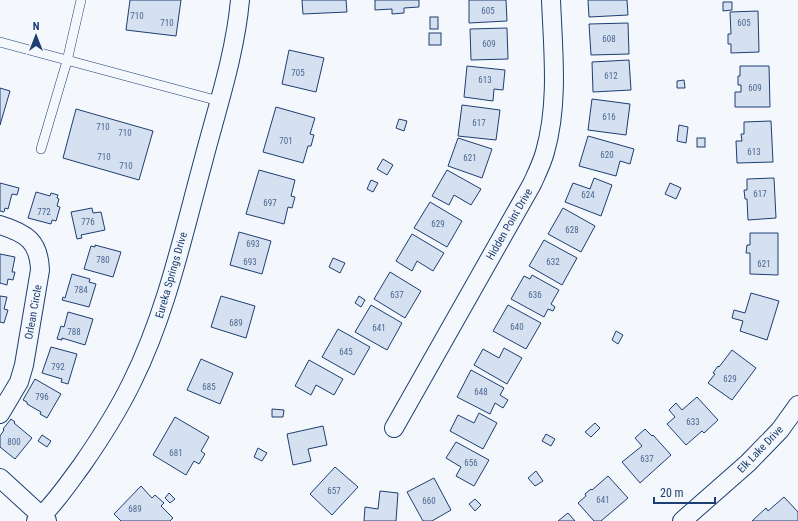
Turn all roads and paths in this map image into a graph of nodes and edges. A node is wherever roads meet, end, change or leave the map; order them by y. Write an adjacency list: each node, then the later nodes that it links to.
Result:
1 (81, 0): 5 (lane)
2 (240, 0): 6 (street, Eureka Springs Drive)
3 (551, 0): 11 (street, Hidden Point Drive)
4 (0, 42): 5 (lane)
5 (67, 61): 6 (lane); 7 (lane)
6 (219, 101): 13 (street, Eureka Springs Drive)
7 (41, 149)
8 (0, 225): 10 (street, Orlean Circle)
9 (798, 405): 14 (street, Elk Lake Drive)
10 (0, 414)
11 (394, 428)
12 (0, 478): 13 (street)
13 (41, 519)
14 (682, 521)

